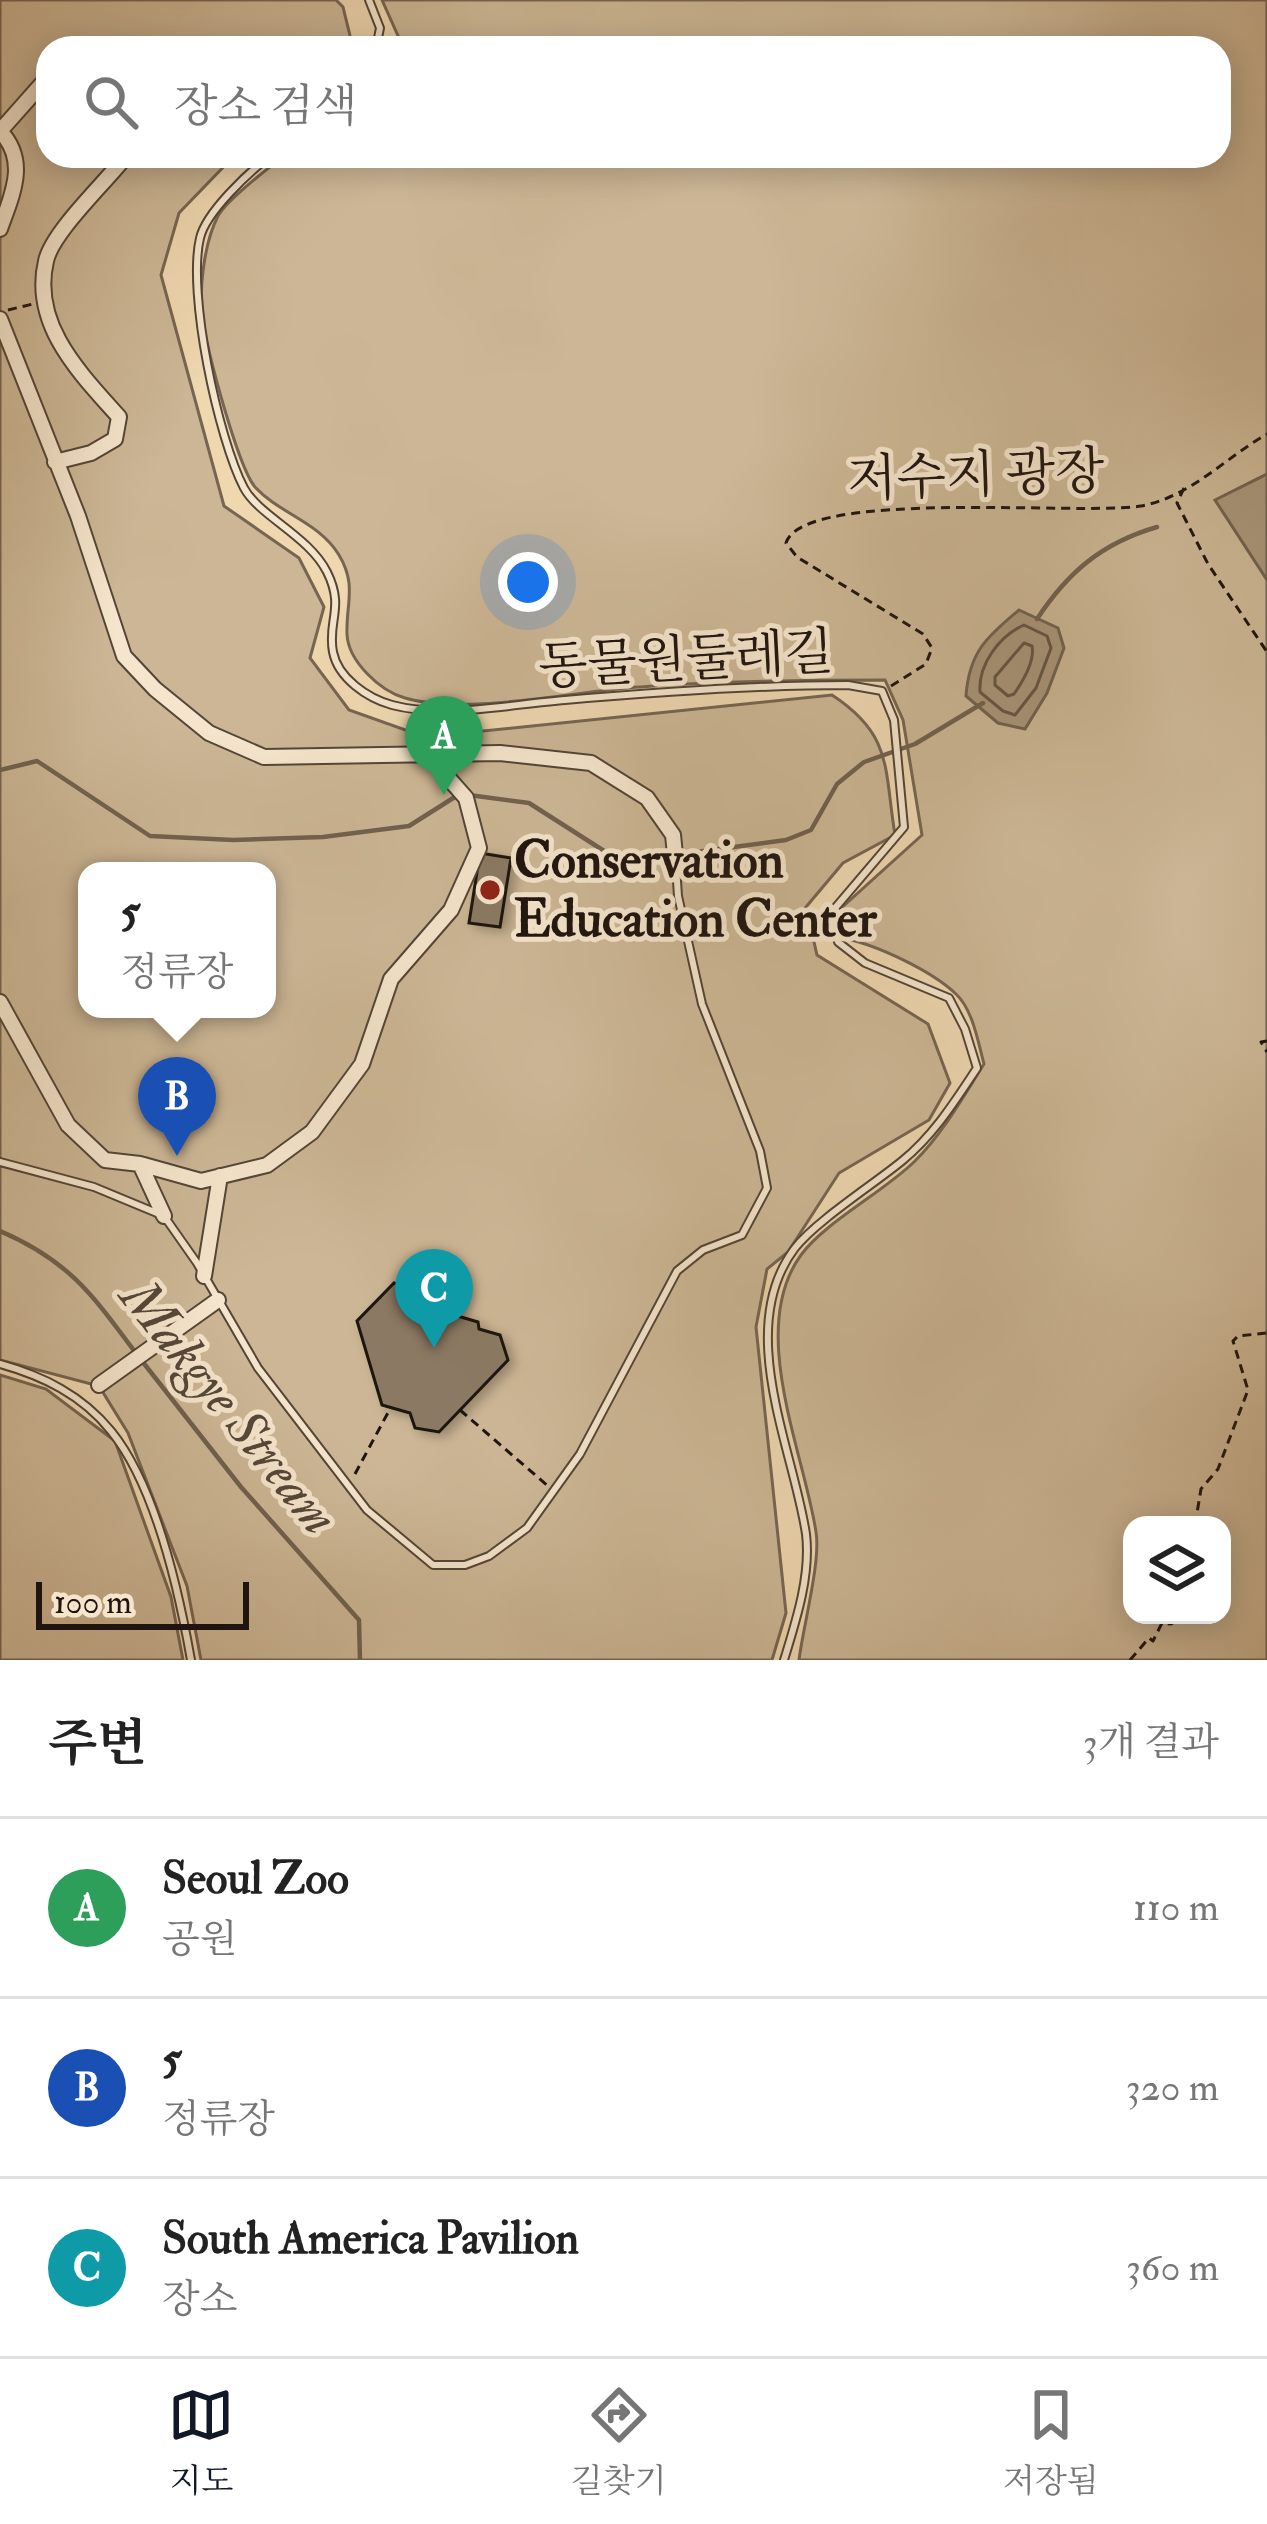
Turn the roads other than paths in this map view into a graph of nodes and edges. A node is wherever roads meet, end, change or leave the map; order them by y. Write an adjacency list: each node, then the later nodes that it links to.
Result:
1 (369, 0): 2 (lane)
2 (378, 36)
3 (36, 90): 6 (street)
4 (116, 168): 8 (street)
5 (254, 168): 21 (lane, 동물원둘레길)
6 (0, 229)
7 (0, 316): 8 (street)
8 (56, 462): 9 (street)
9 (429, 756): 10 (street); 14 (street)
10 (676, 864): 17 (lane)
11 (0, 1002): 13 (street)
12 (0, 1162): 15 (lane)
13 (140, 1164): 14 (street); 15 (street)
14 (220, 1176): 16 (street)
15 (164, 1216): 16 (lane)
16 (204, 1276): 17 (lane)
17 (218, 1300): 19 (street)
18 (0, 1364): 20 (lane)
19 (99, 1385)
20 (190, 1660)
21 (784, 1660)

